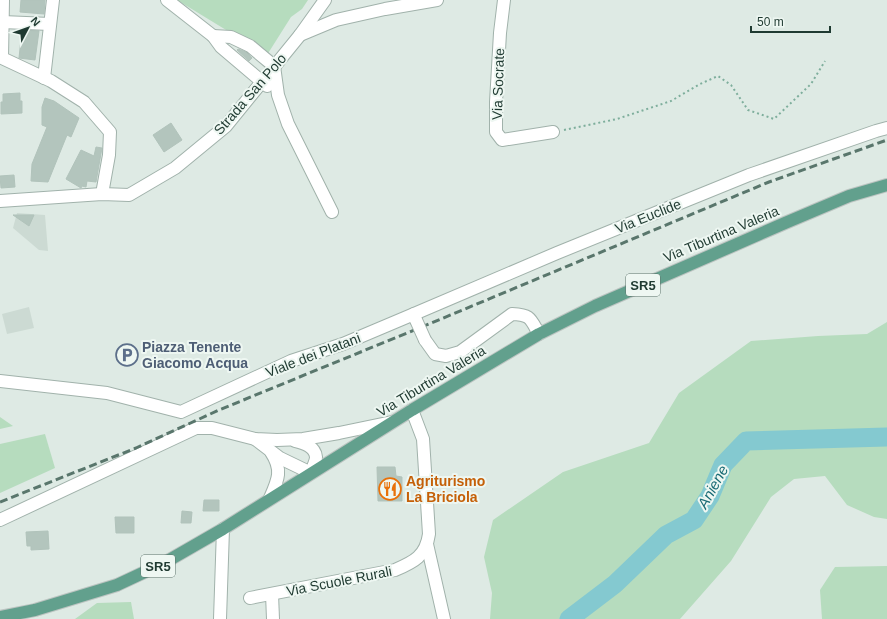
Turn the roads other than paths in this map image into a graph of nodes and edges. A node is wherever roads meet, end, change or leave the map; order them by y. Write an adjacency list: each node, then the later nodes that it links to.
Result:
1 (3, 0): 7 (street)
2 (53, 0): 8 (street)
3 (167, 0): 10 (street)
4 (325, 0): 9 (street, Strada San Polo)
5 (437, 0): 9 (street)
6 (504, 0): 16 (street, Via Socrate)
7 (2, 22): 8 (street); 12 (street)
8 (50, 24): 12 (street)
9 (300, 35): 11 (street, Strada San Polo)
10 (213, 36): 11 (street); 13 (street)
11 (274, 66): 13 (street, Strada San Polo); 14 (street)
12 (44, 78): 18 (street)
13 (262, 80): 14 (street); 18 (street, Strada San Polo)
14 (278, 95): 20 (street)
15 (887, 128): 21 (street, Via Euclide)
16 (553, 132)
17 (887, 185): 22 (main road, Via Tiburtina Valeria / SR5)
18 (102, 194): 19 (street, Strada San Polo)
19 (0, 201)
20 (332, 212)
21 (415, 317): 22 (street, bridge); 23 (street, Viale dei Platani)
22 (539, 334): 24 (main road, Via Tiburtina Valeria / SR5)
23 (0, 381)
24 (412, 410): 25 (main road, Via Tiburtina Valeria / SR5); 33 (street)
25 (392, 422): 27 (street); 29 (main road, Via Tiburtina Valeria / SR5)
26 (255, 439): 27 (street); 28 (street); 31 (street)
27 (288, 439): 29 (street)
28 (269, 449): 29 (street); 30 (street)
29 (311, 473): 30 (main road, Via Tiburtina Valeria / SR5)
30 (270, 498): 32 (main road, Via Tiburtina Valeria / SR5)
31 (0, 520)
32 (223, 528): 36 (main road, Via Tiburtina Valeria / SR5); 37 (street)
33 (427, 544): 34 (street, Via Scuole Rurali); 39 (street)
34 (272, 594): 35 (street, Via Scuole Rurali); 38 (street, Via Scuole Rurali)
35 (250, 598)
36 (0, 617)
37 (220, 619)
38 (273, 619)
39 (444, 619)

